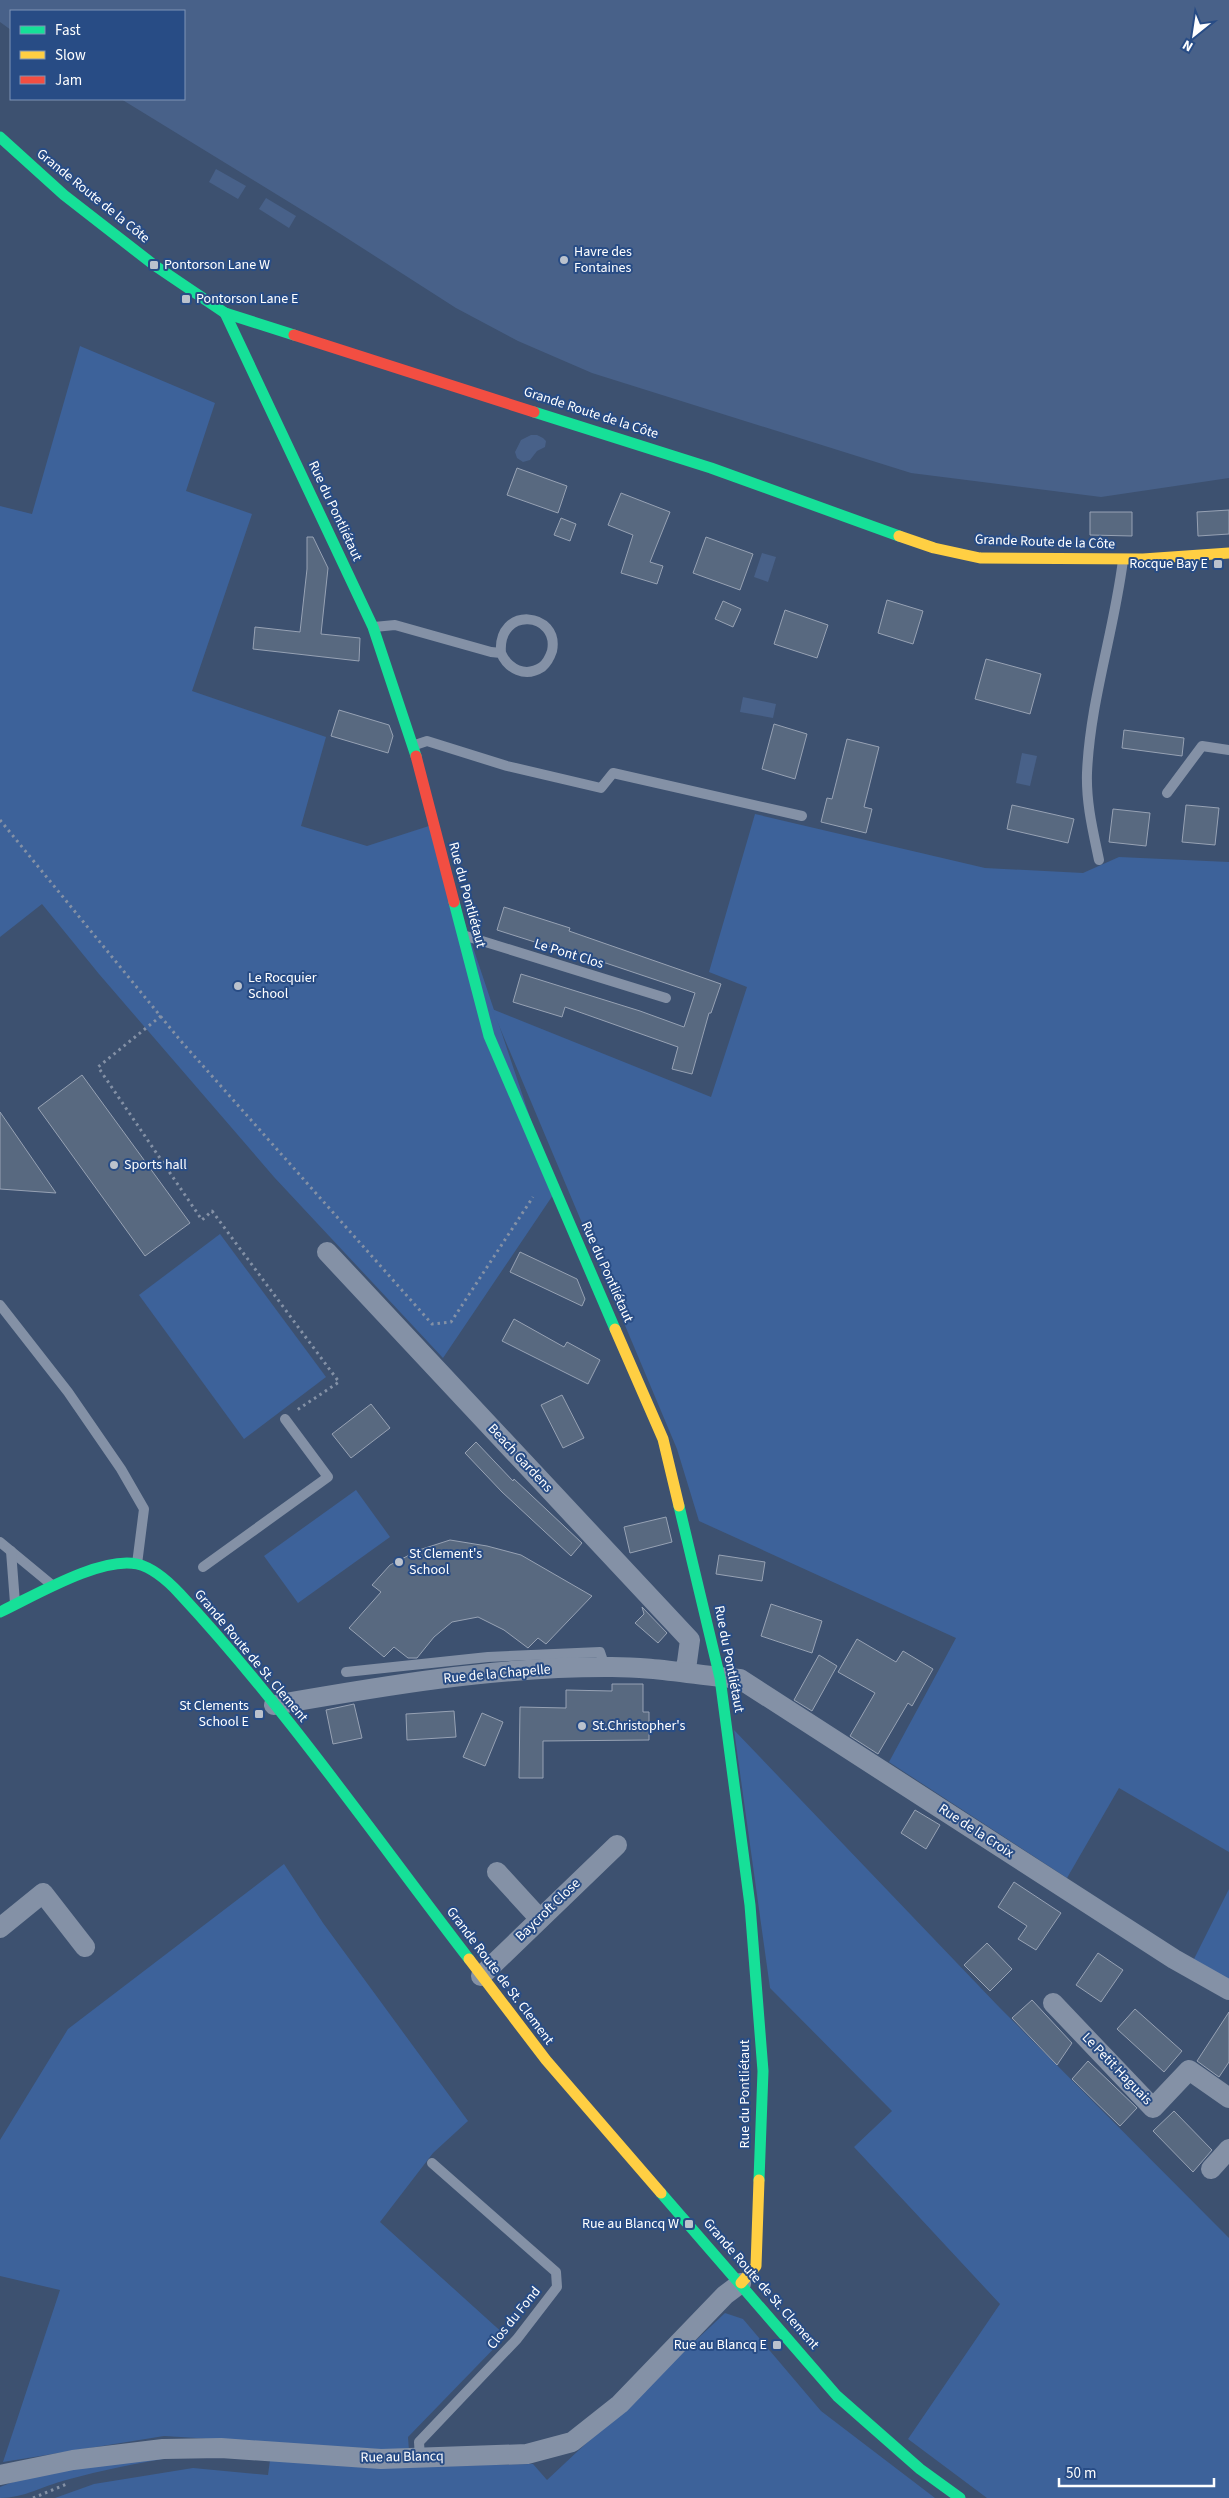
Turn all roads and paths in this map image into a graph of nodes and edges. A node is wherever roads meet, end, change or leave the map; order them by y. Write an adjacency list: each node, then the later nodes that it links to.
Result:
1 (0, 137): 2 (main road, Grande Route de la Côte)
2 (225, 313): 4 (main road, Grande Route de la Côte); 5 (main road, Rue du Pontliétaut)
3 (1229, 553): 4 (main road, Grande Route de la Côte)
4 (1123, 559): 12 (lane)
5 (373, 627): 6 (lane); 7 (main road, Rue du Pontliétaut)
6 (501, 653): 6 (lane)
7 (413, 746): 10 (lane); 13 (main road, Rue du Pontliétaut)
8 (1229, 750): 9 (lane)
9 (1167, 793)
10 (802, 816)
11 (0, 820): 15 (path)
12 (1099, 860)
13 (463, 936): 14 (lane, Le Pont Clos); 30 (main road, Rue du Pontliétaut)
14 (666, 998)
15 (161, 1016): 16 (path); 19 (path)
16 (529, 1189)
17 (327, 1252): 29 (street, Beach Gardens)
18 (0, 1304): 22 (lane)
19 (285, 1419): 23 (lane)
20 (0, 1542): 21 (lane)
21 (11, 1551): 24 (lane); 25 (lane)
22 (137, 1564): 24 (main road, Grande Route de St. Clement); 31 (main road, Grande Route de St. Clement)
23 (203, 1567)
24 (54, 1587): 25 (main road, Grande Route de St. Clement)
25 (15, 1606): 26 (main road, Grande Route de St. Clement)
26 (0, 1612)
27 (605, 1666): 28 (lane); 29 (street, Rue de la Chapelle); 31 (street, Rue de la Chapelle)
28 (346, 1672)
29 (684, 1672): 30 (street, Rue de la Chapelle)
30 (720, 1678): 38 (street, Rue de la Croix); 44 (main road, Rue du Pontliétaut)
31 (274, 1704): 37 (main road, Grande Route de St. Clement)
32 (617, 1845): 34 (street, Baycroft Close)
33 (497, 1872): 34 (street)
34 (539, 1918): 37 (street, Baycroft Close)
35 (0, 1928): 36 (street)
36 (85, 1947)
37 (481, 1976): 44 (main road, Grande Route de St. Clement)
38 (1229, 1990)
39 (1053, 2003): 40 (street, Le Petit Haguais)
40 (1229, 2098)
41 (1229, 2149): 43 (street)
42 (432, 2163): 45 (lane, Clos du Fond)
43 (1211, 2169)
44 (740, 2283): 45 (street, Rue au Blancq); 47 (main road, Grande Route de St. Clement)
45 (420, 2457): 46 (street, Rue au Blancq)
46 (0, 2475)
47 (960, 2498)

